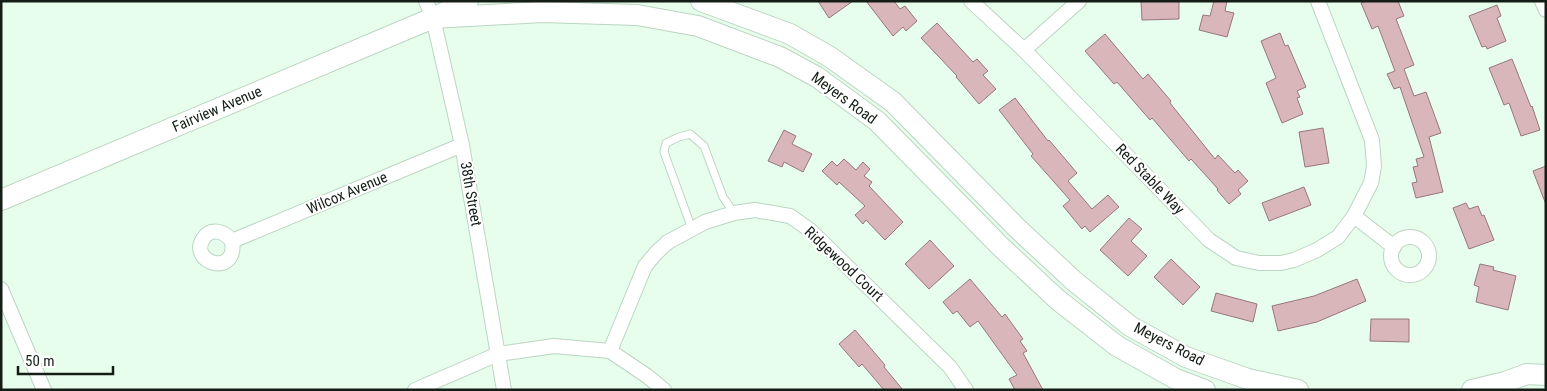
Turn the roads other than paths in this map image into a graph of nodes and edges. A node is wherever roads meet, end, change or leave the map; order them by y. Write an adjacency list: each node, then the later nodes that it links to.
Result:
1 (468, 1): 7 (street)
2 (701, 1): 27 (street, Meyers Road)
3 (971, 1): 9 (street, Red Stable Way)
4 (1079, 1): 9 (street)
5 (1318, 1): 13 (street, Red Stable Way)
6 (1542, 1): 8 (street)
7 (430, 10): 10 (street, 38th Street); 11 (street, Fairview Avenue); 26 (street, Meyers Road)
8 (1546, 10)
9 (1024, 50): 13 (street, Red Stable Way)
10 (462, 145): 15 (street, Wilcox Avenue); 19 (street, 38th Street)
11 (1, 200)
12 (734, 214): 14 (street, Ridgewood Court); 14 (lane); 25 (street, Ridgewood Court)
13 (1354, 216): 16 (street)
14 (692, 228): 18 (street, Ridgewood Court)
15 (232, 241)
16 (1394, 247)
17 (1, 289): 21 (street)
18 (610, 351): 19 (street); 24 (street)
19 (498, 354): 22 (street); 23 (street, 38th Street)
20 (1546, 375): 28 (street)
21 (44, 390)
22 (415, 390)
23 (504, 390)
24 (664, 390)
25 (966, 390)
26 (1205, 390)
27 (1298, 390)
28 (1472, 390)

